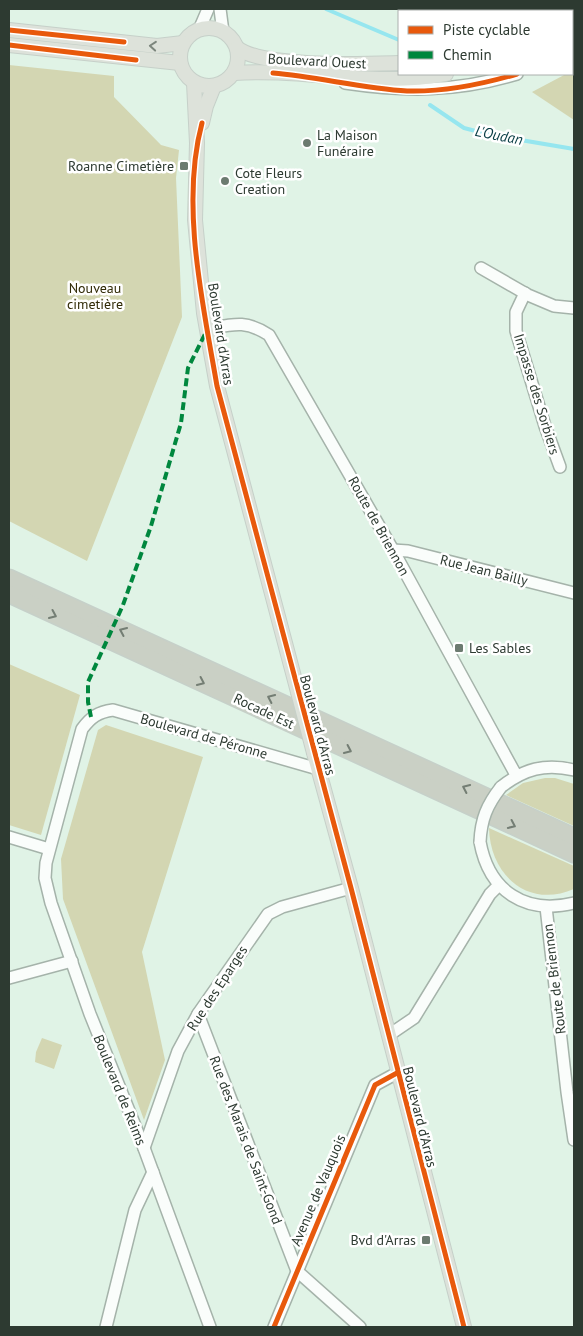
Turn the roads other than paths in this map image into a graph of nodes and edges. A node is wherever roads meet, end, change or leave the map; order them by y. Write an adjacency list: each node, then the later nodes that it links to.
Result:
1 (208, 9): 4 (street)
2 (220, 9): 5 (street)
3 (9, 30): 6 (main road, one-way to 3)
4 (199, 30): 5 (main road); 6 (main road)
5 (223, 32): 8 (main road)
6 (183, 43): 9 (main road)
7 (9, 45): 9 (main road)
8 (236, 48): 11 (main road, Boulevard Ouest); 12 (main road)
9 (180, 63): 15 (main road)
10 (398, 63): 11 (main road, Boulevard Ouest)
11 (292, 68): 12 (main road, Boulevard Ouest); 13 (main road, Boulevard Ouest); 14 (street)
12 (234, 73): 16 (main road)
13 (440, 75)
14 (512, 75)
15 (194, 83): 16 (main road); 17 (main road, Boulevard d'Arras)
16 (214, 86): 17 (main road, Boulevard d'Arras)
17 (197, 143): 21 (main road, Boulevard d'Arras)
18 (481, 268): 19 (street)
19 (525, 293): 20 (street); 22 (street, Impasse des Sorbiers)
20 (574, 308)
21 (208, 329): 23 (street, Route de Briennon); 28 (main road, Boulevard d'Arras, bridge)
22 (560, 467)
23 (393, 550): 25 (street, Rue Jean Bailly); 30 (street, Route de Briennon)
24 (9, 578): 32 (highway, Rocade Est, one-way to 24)
25 (574, 593)
26 (9, 594): 34 (highway, Rocade Est, one-way to 34)
27 (91, 717): 28 (street, Boulevard de Péronne); 33 (street, Boulevard de Reims)
28 (318, 769): 36 (main road, Boulevard d'Arras)
29 (574, 770): 30 (street)
30 (516, 775): 35 (street, bridge)
31 (9, 837): 33 (street)
32 (574, 837)
33 (49, 849): 39 (street, Boulevard de Reims)
34 (574, 854)
35 (499, 885): 38 (street); 42 (street)
36 (351, 888): 41 (street, Rue des Eparges); 42 (main road, Boulevard d'Arras)
37 (574, 903): 38 (street)
38 (546, 907): 44 (street, Route de Briennon)
39 (72, 961): 40 (street); 45 (street, Boulevard de Reims)
40 (9, 978)
41 (198, 1014): 45 (street, Rue des Eparges); 47 (street, Rue des Marais de Saint-Gond)
42 (389, 1035): 43 (main road, Boulevard d'Arras)
43 (397, 1073): 47 (street, Avenue de Vauquois); 52 (main road, Boulevard d'Arras)
44 (574, 1140)
45 (144, 1148): 46 (street, Boulevard de Reims)
46 (153, 1172): 48 (street); 49 (street, Boulevard de Reims)
47 (297, 1271): 50 (street, Avenue de Vauquois); 51 (street, Rue des Marais de Saint-Gond)
48 (106, 1327)
49 (210, 1327)
50 (274, 1327)
51 (360, 1327)
52 (464, 1327)

